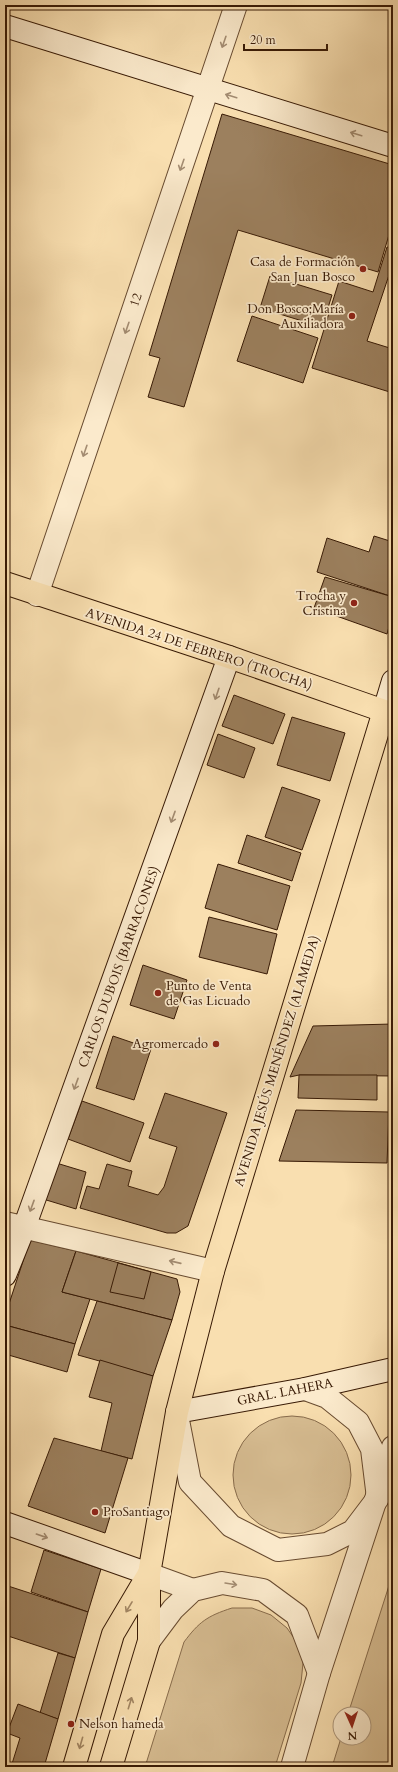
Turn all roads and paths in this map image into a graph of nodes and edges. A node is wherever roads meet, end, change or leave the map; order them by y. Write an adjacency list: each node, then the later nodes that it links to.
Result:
1 (236, 5): 3 (street, 12, one-way to 3)
2 (5, 26): 3 (street)
3 (208, 89): 4 (street, one-way to 3); 6 (street, 12, one-way to 6)
4 (393, 146)
5 (5, 584): 6 (main road, AVENIDA 24 DE FEBRERO (TROCHA))
6 (37, 595): 7 (main road, AVENIDA 24 DE FEBRERO (TROCHA))
7 (229, 657): 9 (main road, AVENIDA 24 DE FEBRERO (TROCHA)); 10 (street, CARLOS DUBOIS (BARRACONES), one-way to 10)
8 (393, 681): 9 (street)
9 (388, 712): 11 (main road, AVENIDA JESÚS MENÉNDEZ (ALAMEDA))
10 (15, 1225): 11 (street, one-way to 10); 12 (street, CARLOS DUBOIS (BARRACONES))
11 (213, 1271): 15 (main road, AVENIDA JESÚS MENÉNDEZ (ALAMEDA))
12 (5, 1275)
13 (393, 1369): 14 (street, GRAL. LAHERA)
14 (305, 1389): 15 (street, GRAL. LAHERA); 17 (street, AVENIDA JESÚS MENÉNDEZ (ALAMEDA))
15 (177, 1412): 17 (street, AVENIDA JESÚS MENÉNDEZ (ALAMEDA)); 19 (main road, AVENIDA JESÚS MENÉNDEZ (ALAMEDA))
16 (393, 1448): 17 (street, AVENIDA JESÚS MENÉNDEZ (ALAMEDA))
17 (378, 1498): 22 (street, AVENIDA JESÚS MENÉNDEZ (ALAMEDA))
18 (5, 1523): 19 (street, one-way to 19)
19 (149, 1574): 20 (street); 21 (main road, AVENIDA JESÚS MENÉNDEZ (ALAMEDA)); 23 (main road, AVENIDA JESÚS MENÉNDEZ (ALAMEDA), one-way to 23)
20 (193, 1590): 21 (street, AVENIDA JESÚS MENÉNDEZ (ALAMEDA)); 22 (street, AVENIDA JESÚS MENÉNDEZ (ALAMEDA), one-way to 22)
21 (149, 1641): 24 (main road, AVENIDA JESÚS MENÉNDEZ (ALAMEDA), one-way to 21)
22 (319, 1673): 25 (street, AVENIDA JESÚS MENÉNDEZ (ALAMEDA))
23 (74, 1767)
24 (111, 1767)
25 (292, 1767)

